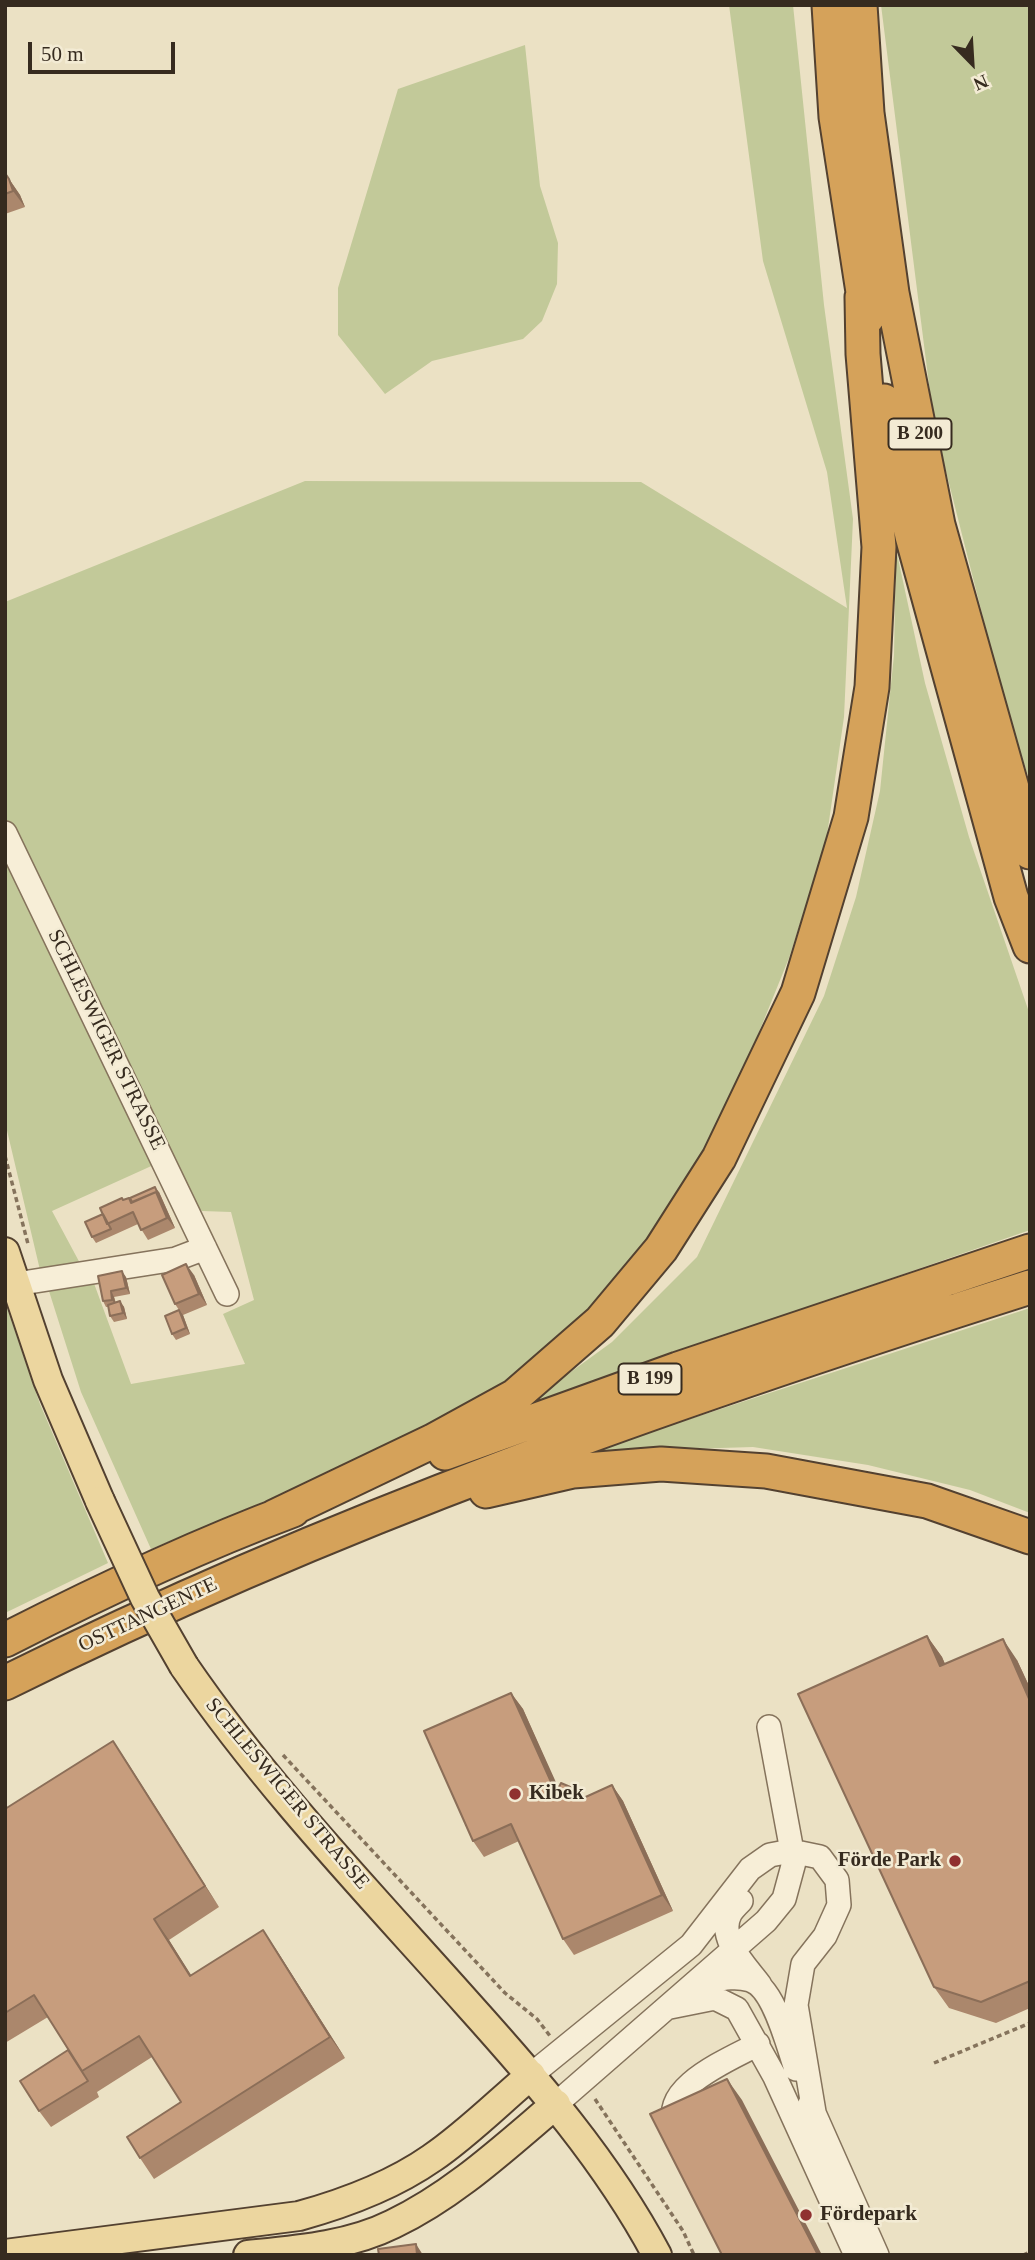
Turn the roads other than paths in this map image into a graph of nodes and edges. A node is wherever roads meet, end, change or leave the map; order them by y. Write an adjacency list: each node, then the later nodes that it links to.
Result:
1 (829, 5): 3 (highway, B 200)
2 (860, 5): 5 (highway, B 200)
3 (862, 297): 6 (highway, B 200); 13 (highway)
4 (5, 834): 7 (lane, SCHLESWIGER STRASSE)
5 (1030, 852)
6 (1030, 946)
7 (205, 1248): 10 (lane); 12 (lane, SCHLESWIGER STRASSE)
8 (1030, 1251): 13 (highway, B 199)
9 (5, 1252): 10 (main road, SCHLESWIGER STRASSE)
10 (16, 1284): 26 (main road, SCHLESWIGER STRASSE, bridge)
11 (1030, 1287): 15 (highway)
12 (227, 1294)
13 (274, 1517): 16 (highway, OSTTANGENTE / B 199)
14 (1030, 1537): 15 (highway)
15 (293, 1549): 17 (highway, OSTTANGENTE)
16 (5, 1640)
17 (5, 1683)
18 (769, 1727): 19 (lane)
19 (791, 1851): 20 (lane); 21 (lane); 28 (lane)
20 (750, 1869): 21 (lane); 26 (lane)
21 (734, 1949): 22 (lane); 23 (lane)
22 (695, 1983): 23 (lane); 24 (lane)
23 (760, 1985): 28 (lane)
24 (667, 2008): 25 (lane); 27 (lane)
25 (758, 2044): 29 (lane); 33 (lane)
26 (531, 2075): 27 (main road, SCHLESWIGER STRASSE); 30 (main road)
27 (556, 2104): 31 (main road); 32 (main road, SCHLESWIGER STRASSE)
28 (815, 2118): 34 (lane)
29 (678, 2129)
30 (5, 2253)
31 (248, 2255)
32 (657, 2255)
33 (856, 2255)
34 (877, 2255)

